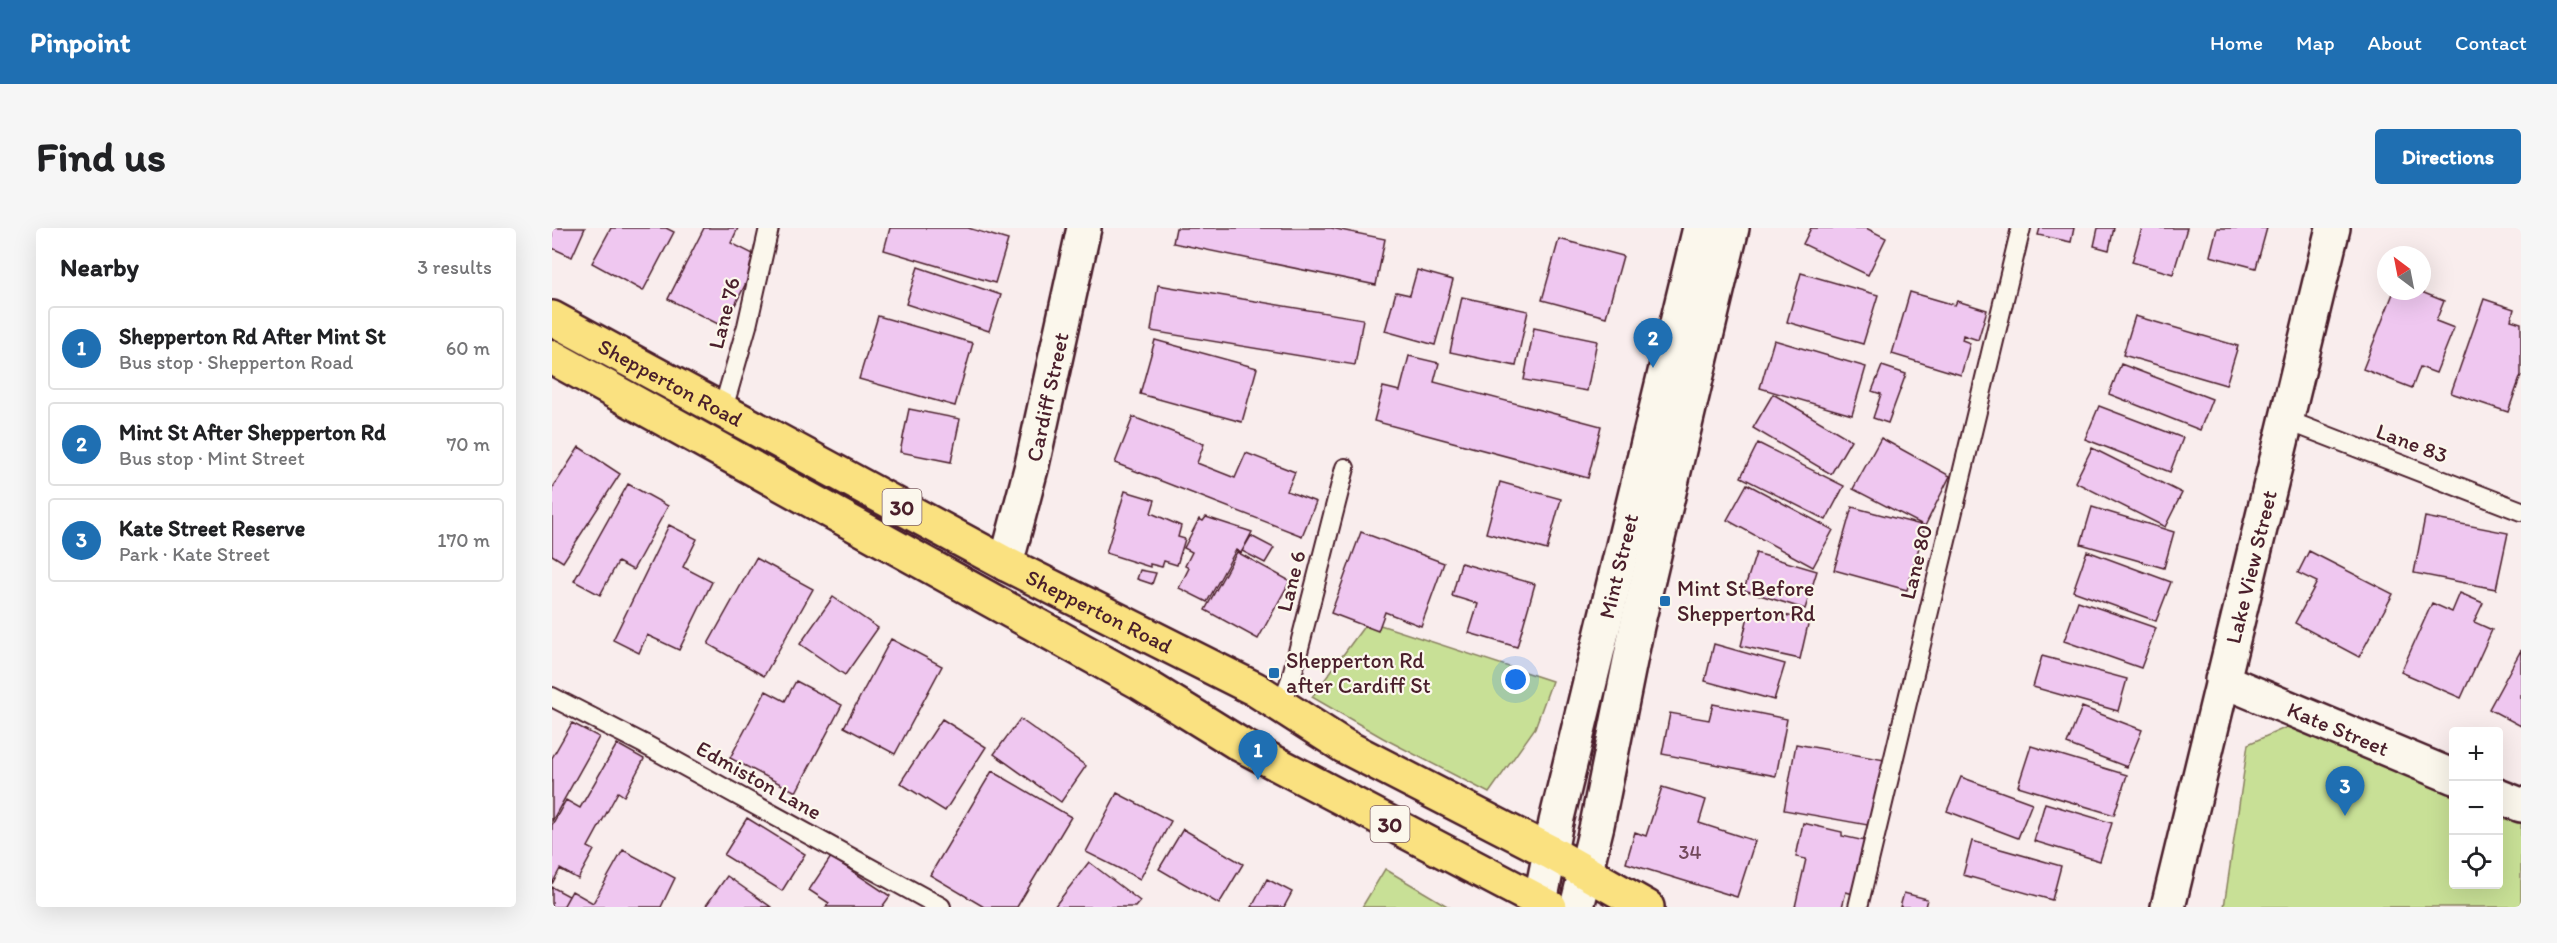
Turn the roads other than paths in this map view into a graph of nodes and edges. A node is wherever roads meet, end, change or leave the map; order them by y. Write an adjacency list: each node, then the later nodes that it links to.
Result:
1 (769, 228): 9 (lane, Lane 76)
2 (1084, 228): 13 (main road, Cardiff Street)
3 (1700, 228): 20 (main road, Mint Street)
4 (1732, 228): 21 (main road, Mint Street)
5 (2021, 228): 26 (lane, Lane 80)
6 (2333, 228): 10 (main road, Lake View Street)
7 (552, 318): 9 (highway, Shepperton Road / 30)
8 (552, 357): 22 (highway, Shepperton Road / 30)
9 (723, 409): 13 (highway, Shepperton Road / 30)
10 (2286, 420): 12 (lane, Lane 83); 14 (main road, Lake View Street)
11 (1345, 468): 16 (lane, Lane 6)
12 (2521, 511)
13 (1006, 564): 16 (highway, Shepperton Road / 30)
14 (2222, 680): 17 (main road, Kate Street); 27 (main road, Lake View Street)
15 (552, 698): 23 (lane, Edmiston Lane)
16 (1281, 706): 20 (highway, Shepperton Road / 30)
17 (2449, 775)
18 (2503, 798): 19 (main road)
19 (2521, 805)
20 (1550, 852): 21 (highway, Shepperton Road / 30); 22 (main road, Mint Street)
21 (1585, 872): 24 (main road, Mint Street); 25 (highway, Shepperton Road / 30)
22 (1543, 905)
23 (941, 907)
24 (1577, 907)
25 (1647, 907)
26 (1858, 907)
27 (2168, 907)

